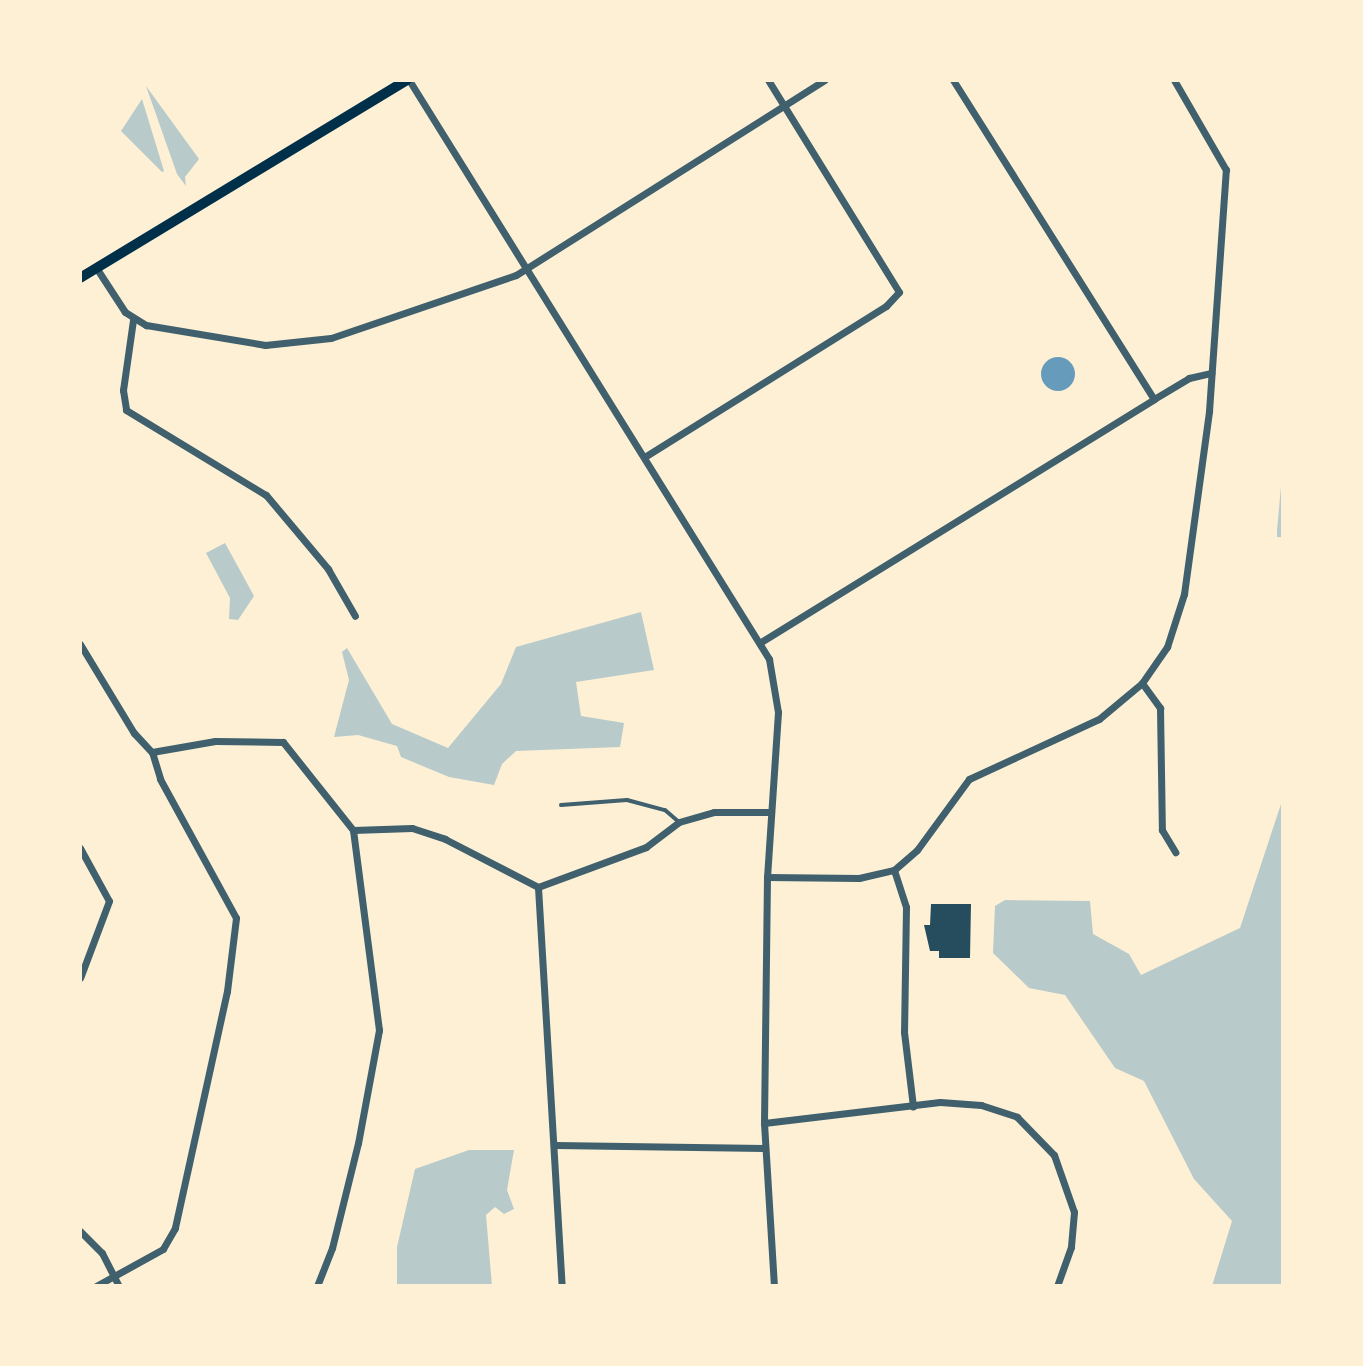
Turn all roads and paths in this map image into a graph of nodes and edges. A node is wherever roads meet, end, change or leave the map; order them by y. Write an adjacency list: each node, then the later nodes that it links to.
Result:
1 (408, 80): 7 (street); 8 (main road)
2 (768, 80): 6 (street)
3 (825, 80): 6 (street)
4 (953, 80): 12 (street)
5 (1174, 80): 11 (street)
6 (784, 106): 7 (street); 13 (street)
7 (527, 265): 10 (street); 13 (street)
8 (97, 269): 9 (main road); 10 (street)
9 (80, 278)
10 (133, 320): 14 (street)
11 (1211, 373): 12 (street); 17 (street)
12 (1154, 399): 15 (street)
13 (646, 456): 15 (street)
14 (355, 616)
15 (761, 642): 20 (street)
16 (80, 644): 18 (street)
17 (1142, 683): 24 (street); 25 (street)
18 (152, 752): 22 (street); 34 (street)
19 (561, 805): 21 (lane)
20 (771, 812): 21 (street); 26 (street)
21 (679, 822): 27 (street)
22 (353, 830): 27 (street); 37 (street)
23 (80, 848): 28 (street)
24 (1175, 852)
25 (894, 870): 26 (street); 29 (street)
26 (767, 877): 30 (street)
27 (538, 887): 31 (street)
28 (80, 978)
29 (913, 1106): 30 (street); 40 (street)
30 (764, 1123): 32 (street)
31 (555, 1145): 32 (street); 38 (street)
32 (764, 1148): 39 (street)
33 (80, 1231): 34 (street)
34 (114, 1275): 35 (street); 36 (street)
35 (96, 1286)
36 (119, 1286)
37 (317, 1286)
38 (562, 1286)
39 (774, 1286)
40 (1057, 1286)

